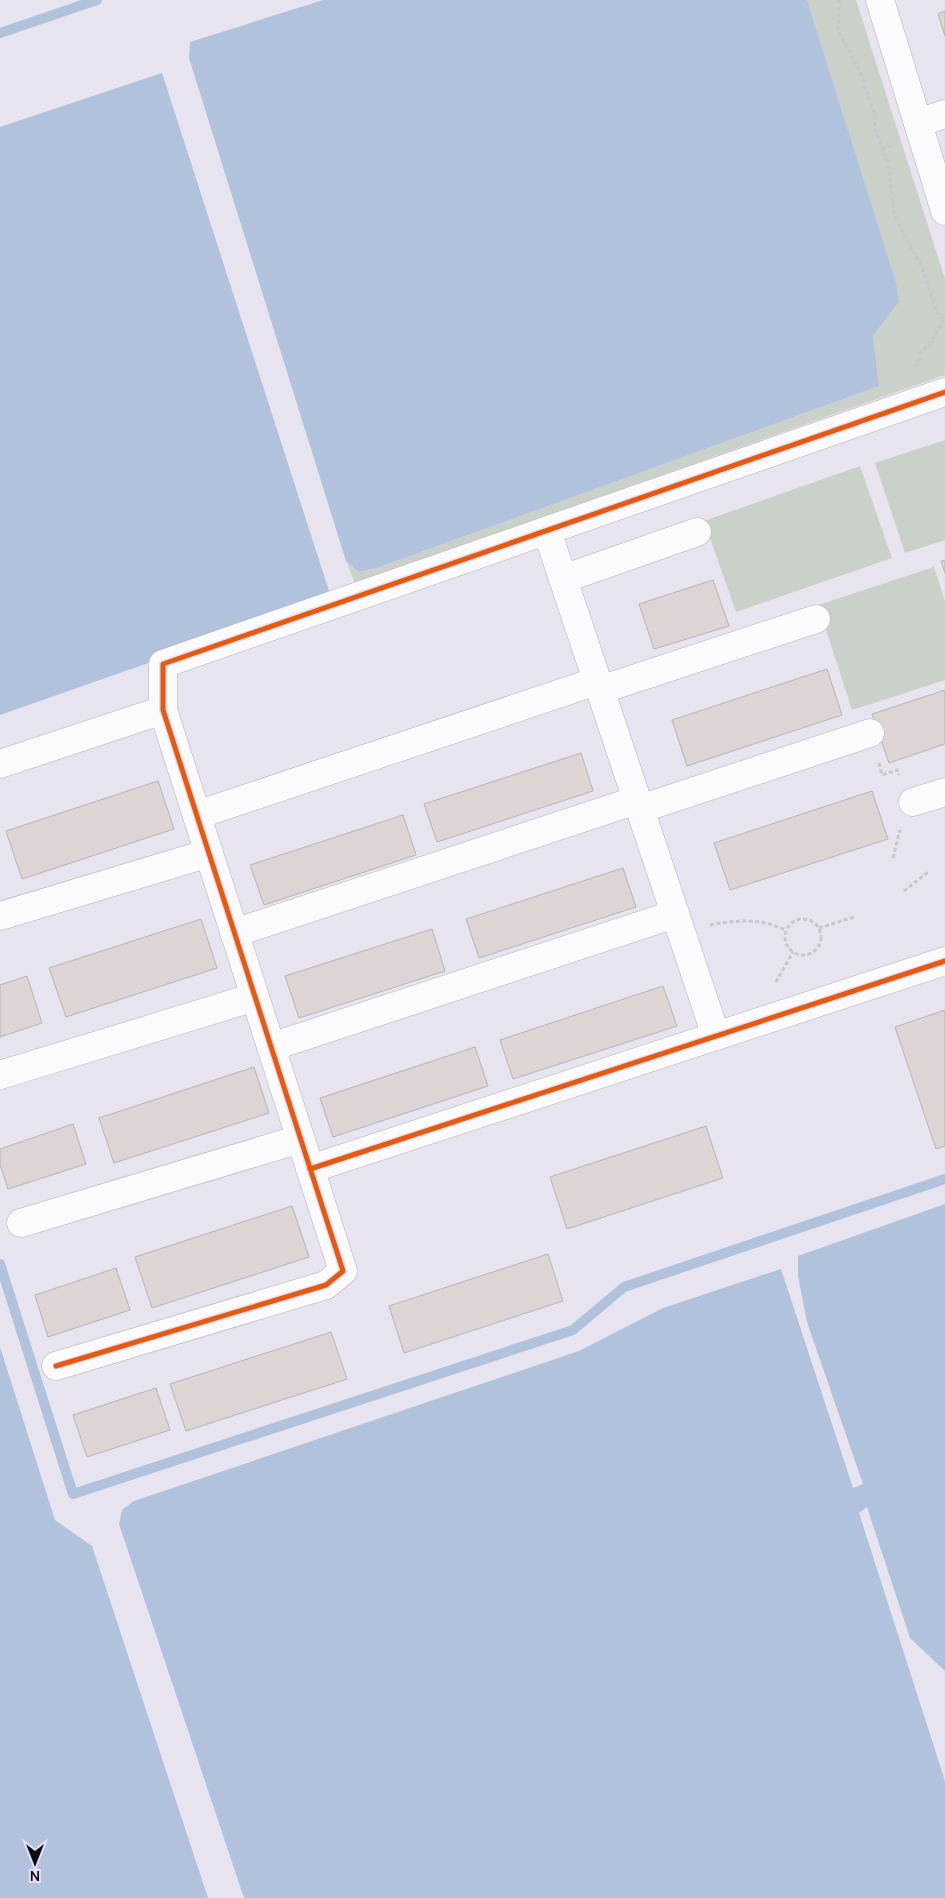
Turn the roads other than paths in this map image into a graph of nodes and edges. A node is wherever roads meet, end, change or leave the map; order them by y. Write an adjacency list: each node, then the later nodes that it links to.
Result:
1 (880, 0): 3 (street)
2 (945, 114): 3 (street)
3 (918, 124): 4 (street)
4 (945, 211)
5 (945, 392): 6 (street)
6 (547, 531): 8 (street); 11 (street)
7 (697, 532): 8 (street)
8 (563, 578): 10 (street)
9 (816, 619): 10 (street)
10 (598, 686): 16 (street); 17 (street)
11 (162, 710): 13 (street); 17 (street)
12 (870, 733): 16 (street)
13 (0, 764)
14 (945, 792): 15 (street)
15 (913, 802)
16 (638, 805): 20 (street); 21 (street)
17 (197, 815): 18 (street)
18 (209, 853): 19 (street); 21 (street)
19 (0, 916)
20 (678, 923): 24 (street); 25 (street)
21 (234, 933): 23 (street)
22 (945, 961): 24 (street)
23 (254, 996): 25 (street); 26 (street)
24 (716, 1036): 28 (street)
25 (271, 1047): 27 (street)
26 (0, 1075)
27 (300, 1139): 28 (street); 29 (street)
28 (310, 1169): 30 (street)
29 (20, 1223)
30 (56, 1366)

